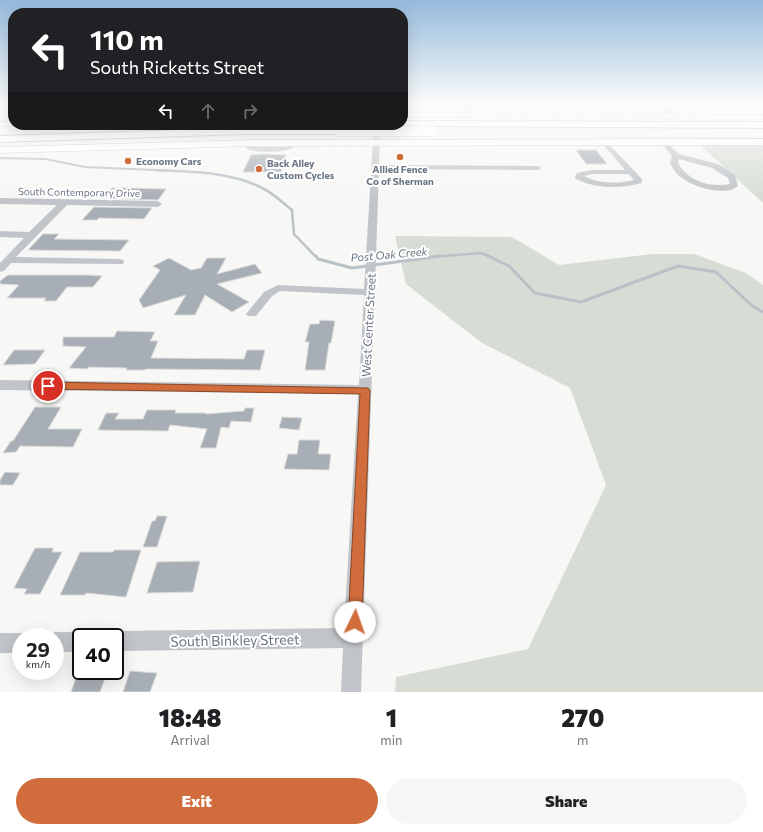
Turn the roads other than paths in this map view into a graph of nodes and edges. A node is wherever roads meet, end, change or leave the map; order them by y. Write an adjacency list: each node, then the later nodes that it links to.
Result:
1 (109, 135): 4 (highway)
2 (271, 135): 9 (highway)
3 (376, 135): 5 (street, West Center Street)
4 (0, 139)
5 (376, 142): 6 (main road); 10 (main road); 12 (street, West Center Street)
6 (604, 142): 7 (main road); 14 (street)
7 (663, 142): 8 (main road); 11 (street)
8 (763, 142)
9 (0, 144)
10 (0, 150)
11 (676, 156): 11 (street)
12 (376, 167): 13 (street); 23 (street, West Center Street)
13 (538, 168)
14 (631, 172): 14 (street)
15 (0, 201): 16 (street, South Contemporary Drive)
16 (65, 202): 17 (street, South Contemporary Drive); 19 (street)
17 (158, 204)
18 (0, 234): 19 (street)
19 (31, 235): 20 (street)
20 (10, 260): 21 (street); 22 (street)
21 (119, 262)
22 (0, 269)
23 (371, 286): 24 (street); 26 (street, West Center Street)
24 (252, 314)
25 (0, 385): 26 (street)
26 (365, 390): 27 (street, West Center Street)
27 (354, 638): 28 (street, South Binkley Street); 31 (street, West Center Street)
28 (124, 642)
29 (0, 643): 30 (street)
30 (12, 643)
31 (351, 692)

